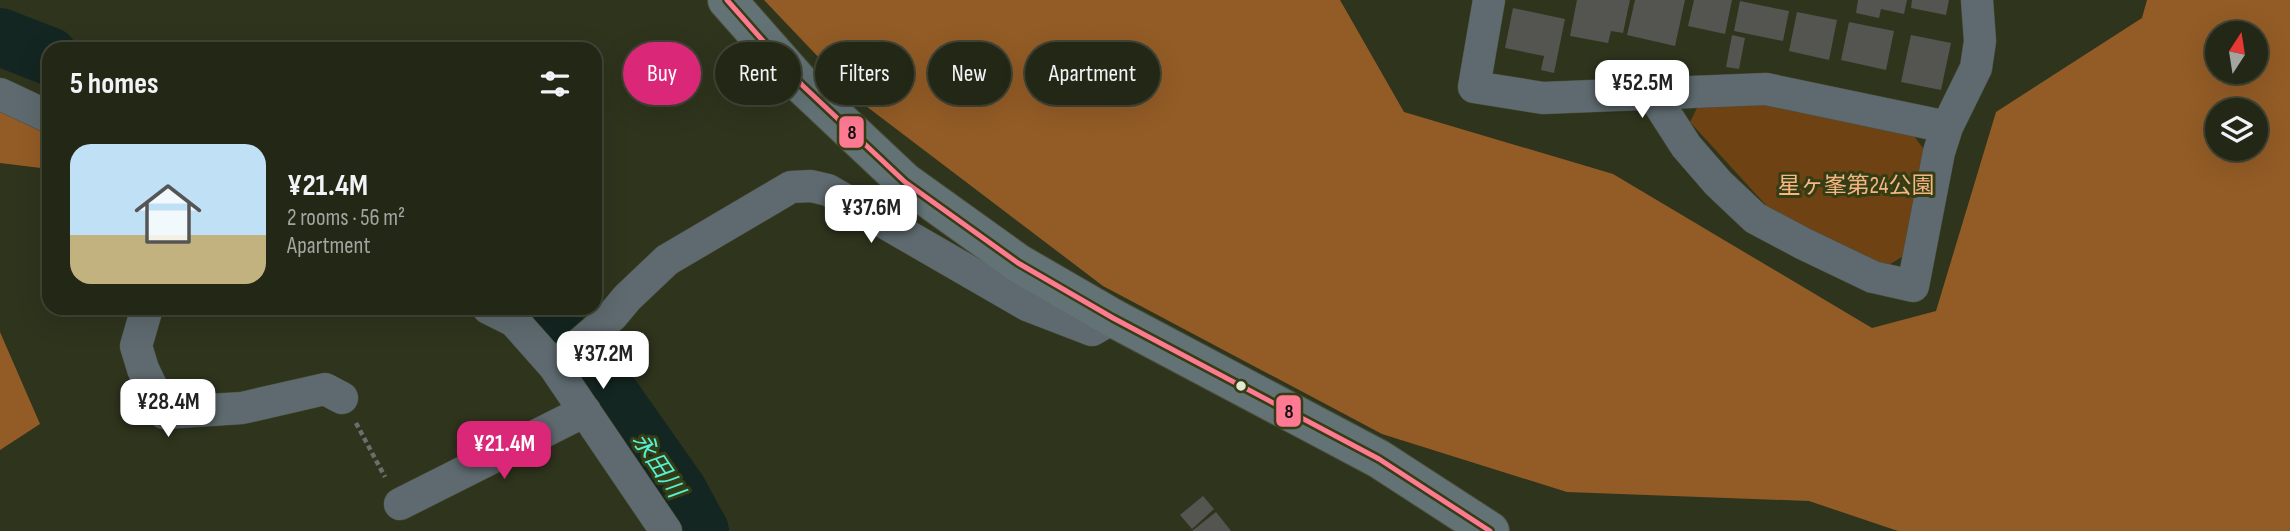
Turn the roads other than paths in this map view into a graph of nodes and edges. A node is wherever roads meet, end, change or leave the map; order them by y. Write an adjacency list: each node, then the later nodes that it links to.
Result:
1 (727, 0): 10 (main road)
2 (1489, 0): 4 (street)
3 (1977, 0): 7 (street)
4 (1652, 93): 7 (street); 7 (street)
5 (0, 94): 6 (street)
6 (42, 114)
7 (1947, 127)
8 (144, 315): 12 (street)
9 (502, 315): 11 (street)
10 (1113, 318): 11 (street); 16 (main road)
11 (559, 362): 13 (street)
12 (342, 398)
13 (584, 411): 14 (street); 15 (street)
14 (400, 505)
15 (666, 531)
16 (1489, 531)

